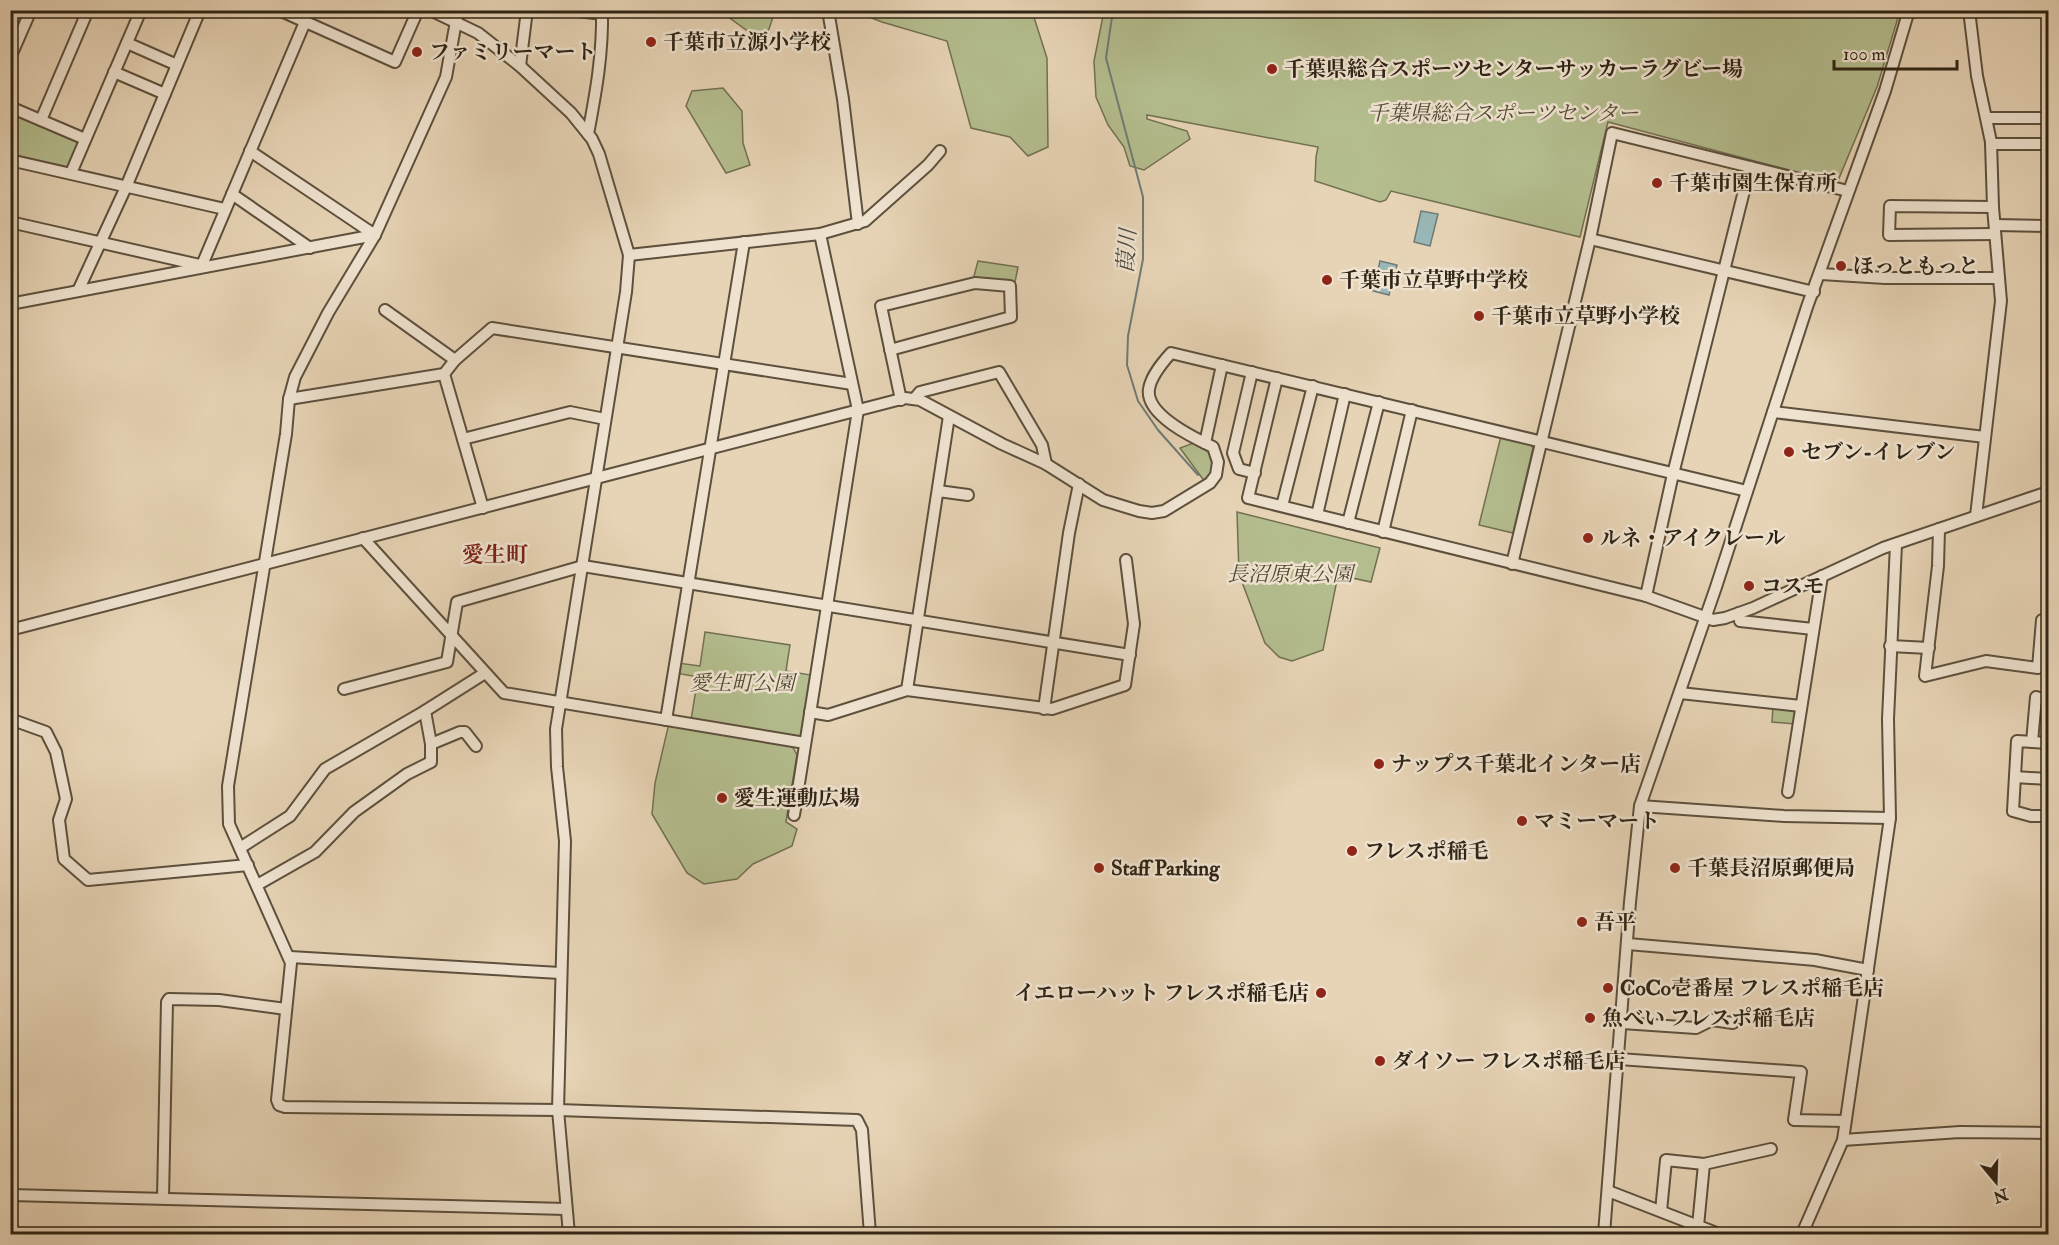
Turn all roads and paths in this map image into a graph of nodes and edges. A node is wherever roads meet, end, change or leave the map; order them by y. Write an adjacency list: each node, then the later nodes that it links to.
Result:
1 (31, 10): 19 (street)
2 (88, 10): 27 (street)
3 (141, 10): 18 (street)
4 (200, 10): 20 (street)
5 (279, 10): 17 (street)
6 (418, 10): 17 (street)
7 (430, 10): 16 (street)
8 (527, 10): 21 (street)
9 (570, 10): 15 (street)
10 (828, 10): 43 (street)
11 (1909, 10): 38 (street)
12 (1969, 10): 25 (street)
13 (2044, 10): 14 (street)
14 (2049, 11)
15 (602, 12): 28 (street)
16 (457, 16): 21 (street); 47 (street)
17 (305, 22): 32 (street)
18 (127, 43): 20 (street); 22 (street)
19 (10, 58)
20 (177, 64): 23 (street)
21 (520, 66): 28 (street)
22 (114, 72): 23 (street); 29 (street)
23 (165, 94): 37 (street)
24 (10, 107): 27 (street)
25 (1987, 118): 26 (street); 30 (street)
26 (2049, 118)
27 (41, 120): 29 (street)
28 (588, 134): 52 (street)
29 (85, 139): 36 (street)
30 (1991, 144): 31 (street); 40 (street)
31 (2049, 144)
32 (250, 151): 39 (street); 47 (street)
33 (940, 151): 43 (street)
34 (10, 160): 36 (street)
35 (1749, 167): 38 (street); 48 (street); 54 (street)
36 (70, 173): 37 (street)
37 (126, 187): 41 (street); 49 (street)
38 (1848, 191): 55 (street)
39 (232, 194): 41 (street); 51 (street)
40 (1993, 207): 45 (street); 45 (street)
41 (225, 209): 53 (street)
42 (10, 222): 49 (street)
43 (858, 224): 46 (street)
44 (2049, 226): 45 (street)
45 (1995, 230): 56 (street)
46 (820, 234): 50 (street); 69 (street)
47 (375, 235): 51 (street); 73 (street)
48 (1590, 239): 54 (street); 83 (street)
49 (99, 242): 53 (street); 57 (street)
50 (744, 242): 52 (street); 64 (street)
51 (310, 248): 53 (street)
52 (629, 255): 61 (street)
53 (206, 266): 57 (street)
54 (1725, 272): 58 (street); 88 (street)
55 (1821, 274): 56 (street); 58 (street)
56 (1999, 278): 81 (street)
57 (78, 291): 59 (street)
58 (1814, 292): 78 (street)
59 (10, 304)
60 (385, 310): 63 (street)
61 (617, 346): 63 (street); 64 (street); 80 (street)
62 (890, 350): 62 (street); 74 (street)
63 (455, 360): 67 (street)
64 (723, 363): 69 (street); 85 (street)
65 (1222, 365): 66 (street); 84 (street); 84 (street)
66 (1252, 372): 68 (street); 87 (street)
67 (444, 374): 73 (street); 82 (street)
68 (1277, 378): 70 (street); 87 (street)
69 (852, 384): 76 (street)
70 (1313, 386): 71 (street); 95 (street)
71 (1344, 394): 75 (street); 97 (street)
72 (915, 398): 74 (street); 79 (street); 86 (street)
73 (289, 399): 105 (street)
74 (901, 400): 76 (street)
75 (1379, 402): 77 (street); 99 (street)
76 (858, 410): 85 (street); 111 (street)
77 (1413, 410): 83 (street); 101 (street)
78 (1773, 412): 81 (street); 92 (street)
79 (949, 416): 86 (street); 91 (street)
80 (605, 419): 82 (street); 89 (street)
81 (1985, 437): 98 (street)
82 (463, 440): 96 (street)
83 (1540, 441): 88 (street); 106 (street)
84 (1205, 443): 90 (street)
85 (710, 448): 89 (street); 109 (street)
86 (1046, 464): 90 (street)
87 (1255, 472): 95 (street)
88 (1673, 474): 92 (street); 110 (street)
89 (596, 478): 96 (street); 107 (street)
90 (1079, 484): 119 (street)
91 (938, 491): 94 (street); 114 (street)
92 (1747, 491): 113 (street)
93 (2049, 492): 98 (street)
94 (968, 495)
95 (1282, 506): 97 (street)
96 (483, 508): 102 (street)
97 (1317, 515): 99 (street)
98 (1976, 516): 100 (street)
99 (1348, 523): 101 (street)
100 (1939, 529): 103 (street); 122 (street)
101 (1383, 532): 106 (street)
102 (363, 538): 105 (street); 118 (street)
103 (1896, 544): 108 (street); 121 (street)
104 (1126, 560): 123 (street)
105 (265, 564): 117 (street); 148 (street)
106 (1512, 564): 110 (street)
107 (584, 566): 109 (street); 118 (street); 129 (street)
108 (1822, 576): 112 (street); 116 (street)
109 (690, 583): 111 (street); 135 (street)
110 (1646, 596): 113 (street)
111 (828, 605): 114 (street); 133 (street)
112 (1739, 613): 113 (street); 116 (street)
113 (1706, 618): 127 (street)
114 (917, 620): 119 (street); 126 (street)
115 (2042, 620): 120 (street)
116 (1813, 629): 130 (street)
117 (10, 630)
118 (451, 636): 124 (street); 125 (street)
119 (1054, 642): 123 (street); 131 (street)
120 (2044, 642): 122 (street)
121 (1890, 646): 122 (street); 147 (street)
122 (1929, 648)
123 (1130, 655): 131 (street)
124 (485, 673): 129 (street); 132 (street)
125 (344, 689)
126 (907, 690): 131 (street); 133 (street)
127 (1680, 693): 130 (street); 144 (street)
128 (2049, 700): 136 (street)
129 (560, 702): 135 (street); 154 (street)
130 (1801, 705): 143 (street)
131 (1044, 709)
132 (425, 711): 138 (street); 148 (street)
133 (810, 712): 139 (street)
134 (10, 719): 149 (street)
135 (666, 720): 139 (street)
136 (2032, 742): 137 (street); 141 (street)
137 (2049, 743)
138 (431, 744): 140 (street); 150 (street)
139 (805, 744): 145 (street)
140 (476, 746)
141 (2015, 777): 142 (street); 146 (street)
142 (2049, 779)
143 (1788, 792)
144 (1640, 806): 147 (street); 151 (street)
145 (794, 815)
146 (2049, 816)
147 (1890, 818): 153 (street)
148 (240, 848): 149 (street)
149 (248, 865): 150 (street)
150 (256, 885): 152 (street)
151 (1628, 944): 153 (street); 156 (street)
152 (290, 957): 154 (street); 155 (street)
153 (1868, 970): 160 (street)
154 (560, 973): 159 (street)
155 (286, 1009): 159 (street); 167 (street)
156 (1622, 1023): 157 (street); 158 (street)
157 (1733, 1023)
158 (1619, 1059): 160 (street); 165 (street)
159 (558, 1110): 168 (street); 172 (street)
160 (1845, 1121): 162 (street)
161 (2049, 1133): 162 (street)
162 (1843, 1140): 175 (street)
163 (1771, 1149): 164 (street)
164 (1704, 1164): 169 (street); 170 (street)
165 (1608, 1191): 169 (street); 173 (street)
166 (10, 1195): 167 (street)
167 (163, 1198): 168 (street)
168 (566, 1209): 171 (street)
169 (1661, 1211): 170 (street)
170 (1698, 1226): 174 (street)
171 (568, 1234)
172 (870, 1234)
173 (1604, 1234)
174 (1719, 1234)
175 (1802, 1234)

